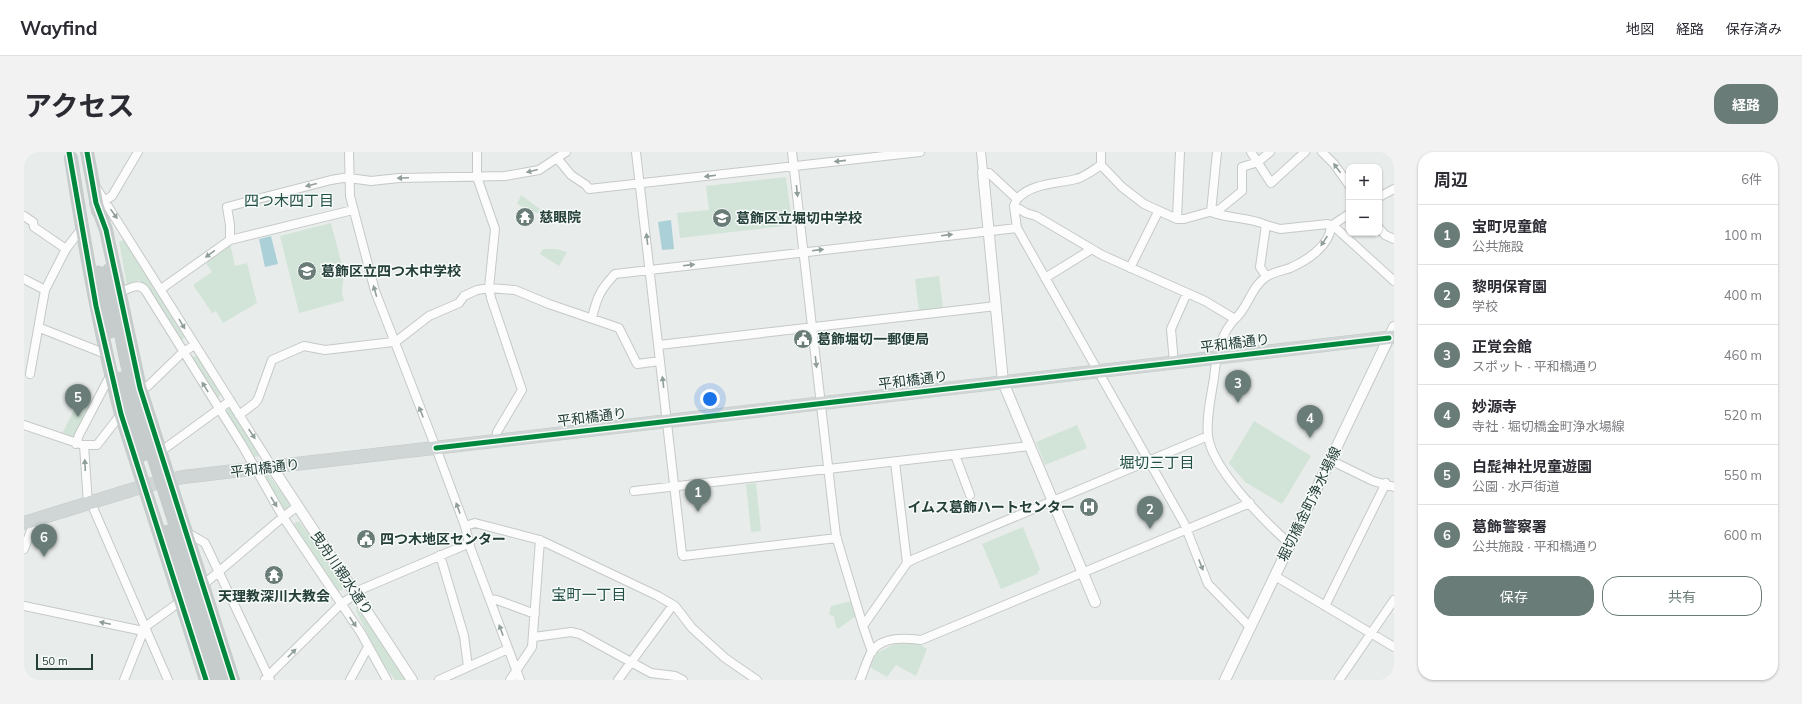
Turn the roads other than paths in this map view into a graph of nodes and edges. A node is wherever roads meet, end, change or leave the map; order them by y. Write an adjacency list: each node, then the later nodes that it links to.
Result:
1 (87, 152): 30 (highway)
2 (138, 152): 30 (street)
3 (349, 152): 24 (street)
4 (477, 152): 25 (street)
5 (566, 152): 19 (street)
6 (636, 152): 27 (street)
7 (792, 152): 22 (street)
8 (920, 152): 18 (street)
9 (981, 152): 23 (street)
10 (1101, 152): 21 (street)
11 (1180, 152): 37 (street)
12 (1217, 152): 34 (street)
13 (1251, 152): 20 (street)
14 (1270, 152): 20 (street)
15 (1305, 152): 20 (street)
16 (1322, 152): 26 (street, one-way to 16)
17 (70, 155): 40 (highway); 51 (highway)
18 (860, 155): 22 (street, one-way to 22)
19 (557, 158): 25 (street, one-way to 25); 27 (street)
20 (1258, 162): 34 (street)
21 (1101, 165): 31 (street); 33 (street)
22 (794, 166): 27 (street, one-way to 27); 48 (street, one-way to 48)
23 (984, 172): 31 (street); 42 (street)
24 (349, 177): 25 (street, one-way to 24); 32 (street); 45 (street, one-way to 45)
25 (477, 177): 56 (street)
26 (1346, 181)
27 (640, 184): 50 (street, one-way to 27)
28 (1394, 189): 29 (street)
29 (1382, 196)
30 (100, 202): 51 (highway); 57 (street, one-way to 57); 59 (highway)
31 (1016, 202): 41 (street); 47 (street)
32 (353, 210): 45 (street); 67 (street, one-way to 32)
33 (1158, 212): 37 (street); 49 (street)
34 (1211, 212): 37 (street); 38 (street)
35 (24, 216): 46 (street)
36 (1346, 216): 39 (street)
37 (1178, 219)
38 (1266, 225): 39 (street); 52 (street)
39 (1331, 226): 52 (street, one-way to 52); 55 (street)
40 (82, 228): 46 (street); 71 (highway)
41 (1017, 228): 42 (street); 53 (street)
42 (989, 230): 48 (street, one-way to 42); 61 (street)
43 (1382, 232): 44 (street)
44 (1394, 239)
45 (230, 240): 57 (street, one-way to 57)
46 (66, 249): 58 (street)
47 (1092, 249): 49 (street); 53 (street)
48 (804, 252): 50 (street, one-way to 48); 64 (street)
49 (1130, 268): 60 (street)
50 (650, 270): 62 (street); 69 (street)
51 (103, 271): 153 (highway, bridge); 154 (highway, bridge)
52 (1266, 276): 63 (street)
53 (1045, 278): 75 (street)
54 (24, 279): 58 (street)
55 (1394, 281)
56 (489, 288): 62 (street); 67 (street); 88 (street)
57 (161, 289): 68 (street, one-way to 68)
58 (45, 290): 65 (street)
59 (120, 292): 70 (street); 79 (highway)
60 (1187, 293): 63 (street); 74 (street)
61 (996, 306): 64 (street); 78 (street)
62 (592, 318): 73 (street)
63 (1235, 319): 72 (street)
64 (812, 327): 69 (street); 81 (street, one-way to 81)
65 (40, 328): 71 (street); 76 (street)
66 (1392, 334): 72 (main road, 平和橋通り); 94 (street, 堀切橋金町浄水場線)
67 (393, 342): 84 (street); 91 (street, one-way to 67)
68 (195, 345): 70 (street); 80 (street)
69 (659, 345): 73 (street)
70 (183, 352): 79 (street); 82 (street, one-way to 70)
71 (106, 354): 77 (highway)
72 (1216, 358): 74 (main road, 平和橋通り); 87 (street)
73 (660, 361): 85 (street, one-way to 73)
74 (1174, 363): 75 (main road, 平和橋通り)
75 (1098, 372): 78 (main road, 平和橋通り); 95 (street)
76 (30, 374)
77 (111, 374): 83 (highway); 89 (street)
78 (1003, 382): 81 (main road, 平和橋通り); 90 (street)
79 (140, 388): 92 (highway)
80 (230, 401): 82 (street); 84 (street)
81 (821, 403): 85 (main road, 平和橋通り); 99 (street)
82 (219, 409): 92 (street); 98 (street)
83 (121, 414): 89 (street); 102 (highway)
84 (239, 415): 97 (street, one-way to 97)
85 (668, 420): 88 (main road, 平和橋通り); 103 (street)
86 (24, 425): 89 (street)
87 (1208, 436): 95 (street); 109 (street)
88 (496, 441): 91 (main road, 平和橋通り)
89 (80, 444): 108 (street, one-way to 89)
90 (1030, 446): 93 (street); 107 (street)
91 (436, 448): 97 (main road, 平和橋通り); 113 (street, one-way to 91)
92 (160, 452): 100 (highway)
93 (955, 454): 96 (street); 106 (street)
94 (1330, 460): 101 (street); 119 (street, 堀切橋金町浄水場線)
95 (1148, 461): 107 (street); 114 (street)
96 (895, 462): 99 (street); 122 (street)
97 (272, 467): 98 (main road, 平和橋通り); 110 (street, 曳舟川親水通り)
98 (254, 469): 100 (main road, 平和橋通り); 111 (street, one-way to 111)
99 (828, 469): 103 (street); 116 (street)
100 (169, 479): 102 (main road, 平和橋通り); 115 (highway)
101 (1386, 483): 104 (street); 135 (street)
102 (144, 486): 108 (main road, 平和橋通り); 130 (highway)
103 (675, 487): 105 (street); 116 (street)
104 (1394, 487)
105 (634, 492)
106 (970, 494)
107 (1053, 501): 122 (street); 123 (street)
108 (89, 503): 112 (main road, 平和橋通り); 139 (street)
109 (1250, 503): 114 (street); 119 (street)
110 (298, 506): 111 (street); 127 (street, 曳舟川親水通り)
111 (283, 517): 124 (street); 132 (street)
112 (27, 522): 120 (street)
113 (465, 526): 117 (street); 118 (street)
114 (1187, 529): 123 (street); 138 (street, one-way to 138)
115 (186, 532): 124 (street); 126 (highway)
116 (837, 538): 137 (street)
117 (540, 540): 133 (street); 136 (street)
118 (470, 543): 121 (street); 128 (street)
119 (1290, 544): 125 (street, 堀切橋金町浄水場線)
120 (24, 549)
121 (440, 555): 127 (street); 147 (street)
122 (907, 563): 137 (street)
123 (1083, 572): 131 (street); 145 (street)
124 (219, 573): 126 (street); 149 (street)
125 (1275, 576): 135 (street); 138 (street, 堀切橋金町浄水場線)
126 (203, 586): 155 (highway)
127 (356, 593): 132 (street); 158 (street, 曳舟川親水通り)
128 (490, 599): 136 (street); 144 (street, one-way to 128)
129 (1394, 600): 140 (street)
130 (181, 601): 139 (street); 152 (highway)
131 (1095, 602)
132 (341, 604): 143 (street, one-way to 143); 149 (street, one-way to 132)
133 (673, 605): 146 (street); 164 (street)
134 (24, 606): 139 (street, one-way to 134)
135 (1326, 606): 140 (street)
136 (535, 614): 141 (street)
137 (863, 626): 145 (street)
138 (1250, 627): 166 (street, 堀切橋金町浄水場線)
139 (144, 629): 150 (street); 151 (street)
140 (1372, 633): 142 (street); 167 (street)
141 (534, 637): 146 (street); 148 (street)
142 (1394, 646)
143 (368, 647): 156 (street); 157 (street)
144 (508, 649): 147 (street); 148 (street)
145 (872, 652): 165 (street)
146 (631, 662): 162 (street); 163 (street)
147 (468, 667): 159 (street)
148 (516, 670): 160 (street); 161 (street)
149 (268, 679)
150 (124, 680)
151 (168, 680)
152 (206, 680)
153 (215, 680)
154 (226, 680)
155 (233, 680)
156 (350, 680)
157 (386, 680)
158 (412, 680)
159 (439, 680)
160 (510, 680)
161 (520, 680)
162 (618, 680)
163 (683, 680)
164 (756, 680)
165 (860, 680)
166 (1225, 680)
167 (1339, 680)

